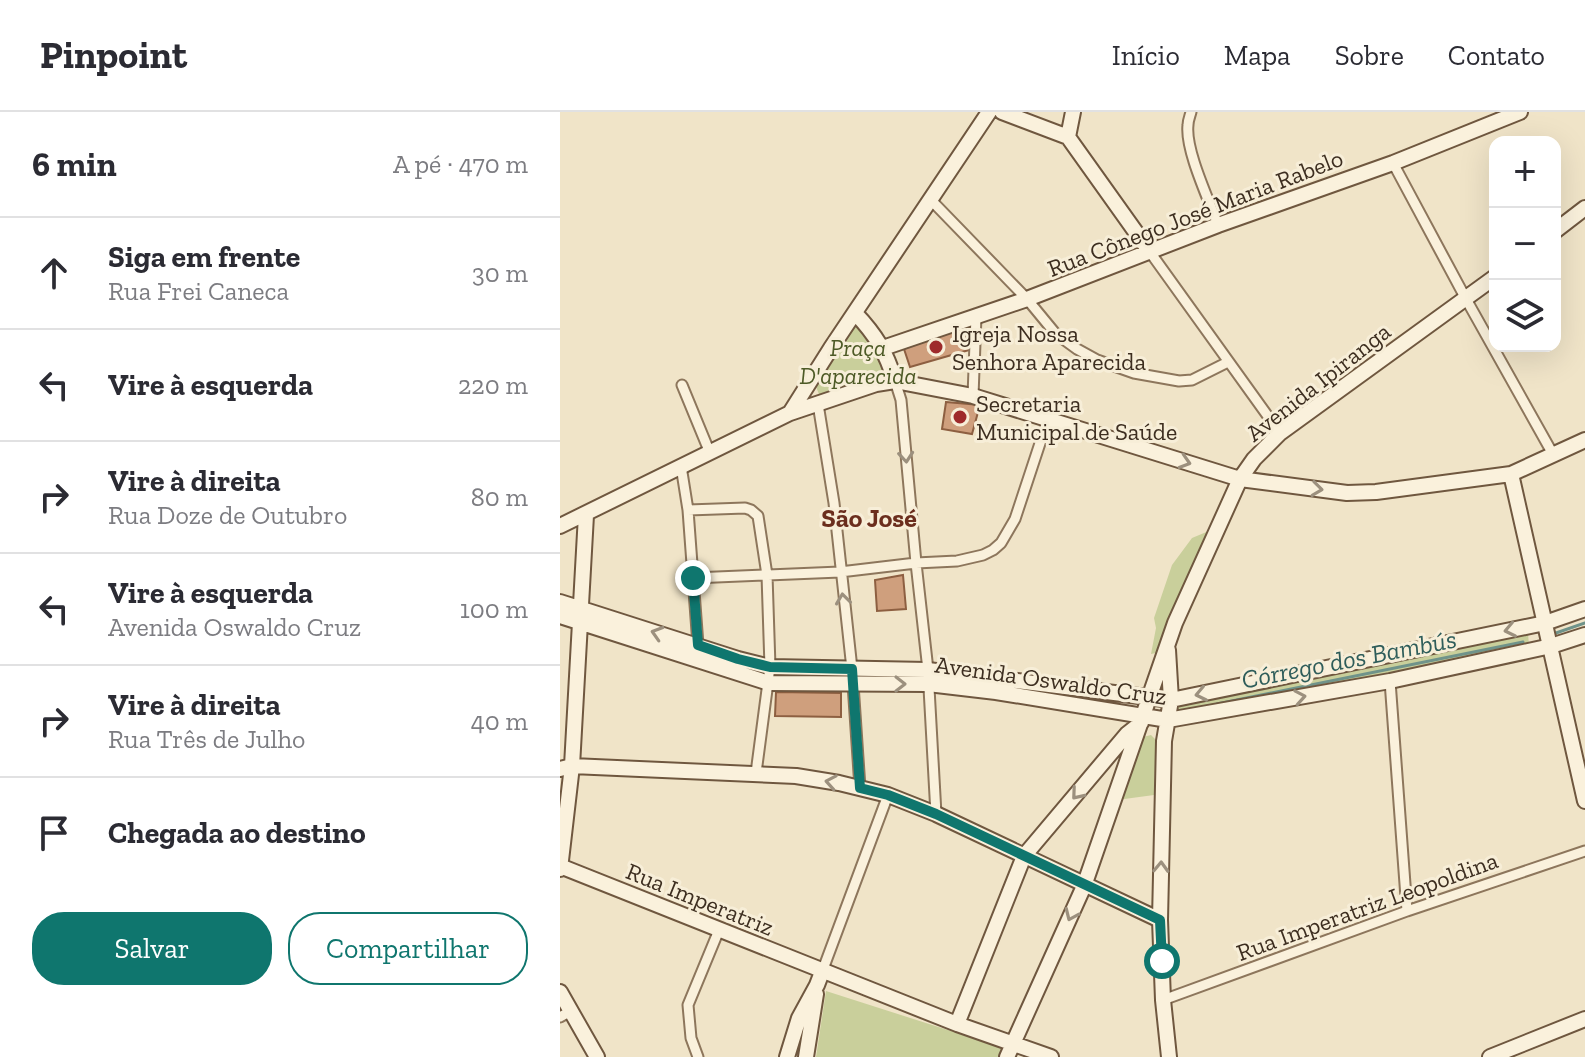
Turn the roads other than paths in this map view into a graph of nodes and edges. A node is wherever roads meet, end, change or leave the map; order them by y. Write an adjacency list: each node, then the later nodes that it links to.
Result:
1 (989, 112): 8 (street)
2 (1002, 112): 6 (street)
3 (1073, 112): 6 (street)
4 (1191, 112): 10 (street)
5 (1511, 113): 7 (street, Rua Cônego José Maria Rabelo)
6 (1068, 137): 12 (street)
7 (1393, 163): 10 (street, Rua Cônego José Maria Rabelo); 15 (street)
8 (930, 199): 14 (street); 16 (street)
9 (1585, 208): 11 (street)
10 (1218, 225): 12 (street, Rua Cônego José Maria Rabelo)
11 (1561, 226)
12 (1150, 252): 14 (street, Rua Cônego José Maria Rabelo); 19 (street)
13 (1491, 280): 15 (street, Avenida Ipiranga)
14 (1027, 299): 17 (street, Rua Cônego José Maria Rabelo); 19 (street)
15 (1466, 299): 27 (street, Avenida Ipiranga); 30 (street)
16 (855, 313): 18 (street); 21 (street)
17 (976, 316): 18 (street, Rua Cônego José Maria Rabelo); 23 (street)
18 (883, 348): 20 (street)
19 (1228, 362): 27 (street)
20 (895, 381): 23 (street); 24 (street); 37 (street, one-way to 37)
21 (810, 382): 24 (street); 25 (street)
22 (682, 385): 29 (street)
23 (973, 396): 26 (street)
24 (818, 404): 25 (street); 38 (street)
25 (790, 413): 29 (street)
26 (1048, 419): 33 (street, one-way to 33); 37 (street)
27 (1280, 433): 33 (street, Avenida Ipiranga)
28 (1585, 440): 30 (street)
29 (710, 453): 31 (street)
30 (1554, 456): 32 (street)
31 (681, 466): 34 (street); 35 (street)
32 (1511, 474): 33 (street, one-way to 32); 45 (street)
33 (1240, 479): 47 (street, Avenida Ipiranga)
34 (688, 510): 39 (street); 40 (street)
35 (586, 515): 36 (street); 44 (street)
36 (560, 526)
37 (916, 563): 38 (street); 52 (street)
38 (840, 572): 39 (street); 51 (street, one-way to 38)
39 (767, 575): 40 (street); 50 (street)
40 (693, 578): 48 (street)
41 (560, 602): 44 (street, Avenida Oswaldo Cruz)
42 (1585, 609): 45 (street, Avenida Oswaldo Cruz)
43 (560, 616): 44 (street, Avenida Oswaldo Cruz)
44 (581, 616): 48 (street, Avenida Oswaldo Cruz, one-way to 44); 54 (street, Avenida Oswaldo Cruz); 59 (street)
45 (1545, 623): 49 (street); 56 (street, Avenida Oswaldo Cruz, one-way to 56)
46 (1585, 635): 49 (street, Avenida Oswaldo Cruz)
47 (1168, 641): 55 (street, Avenida Ipiranga); 56 (street, Avenida Ipiranga)
48 (698, 645): 50 (street, Avenida Oswaldo Cruz)
49 (1551, 646): 53 (street, Avenida Oswaldo Cruz); 63 (street)
50 (770, 667): 51 (street, Avenida Oswaldo Cruz); 54 (street)
51 (853, 676): 52 (street, Avenida Oswaldo Cruz); 54 (street, Avenida Oswaldo Cruz); 61 (street)
52 (928, 677): 55 (street, Avenida Oswaldo Cruz); 58 (street, Avenida Oswaldo Cruz); 64 (street)
53 (1390, 681): 57 (street, Avenida Oswaldo Cruz, one-way to 53); 69 (street)
54 (769, 683): 60 (street)
55 (1148, 698): 56 (street, Avenida Oswaldo Cruz); 58 (street, Avenida Ipiranga)
56 (1171, 700): 57 (street, Avenida Ipiranga)
57 (1168, 720): 58 (street, Avenida Oswaldo Cruz); 70 (street, Avenida Ipiranga, one-way to 57)
58 (1137, 727): 66 (street, one-way to 66); 68 (street, Avenida Ipiranga)
59 (566, 768): 60 (street); 67 (street)
60 (756, 773): 61 (street, one-way to 60)
61 (860, 788): 62 (street)
62 (888, 795): 64 (street); 72 (street)
63 (1585, 801)
64 (936, 814): 66 (street)
65 (1585, 851): 69 (street, Rua Imperatriz Leopoldina)
66 (1024, 856): 68 (street); 77 (street)
67 (560, 868): 71 (street, Rua Imperatriz)
68 (1084, 886): 70 (street); 78 (street, Avenida Ipiranga, one-way to 78)
69 (1407, 911): 74 (street, Rua Imperatriz Leopoldina)
70 (1160, 920): 74 (street, Avenida Ipiranga)
71 (719, 930): 72 (street, Rua Imperatriz); 81 (street)
72 (820, 979): 77 (street, Rua Imperatriz); 82 (street); 83 (street)
73 (560, 992): 75 (street)
74 (1163, 1000): 85 (street, Avenida Ipiranga)
75 (566, 1014): 80 (street)
76 (1585, 1019): 79 (street)
77 (957, 1024): 78 (street, Rua Imperatriz)
78 (1010, 1051): 84 (street, Rua Imperatriz)
79 (1505, 1054): 86 (street)
80 (597, 1057)
81 (698, 1057)
82 (787, 1057)
83 (806, 1057)
84 (1051, 1057)
85 (1169, 1057)
86 (1490, 1057)

